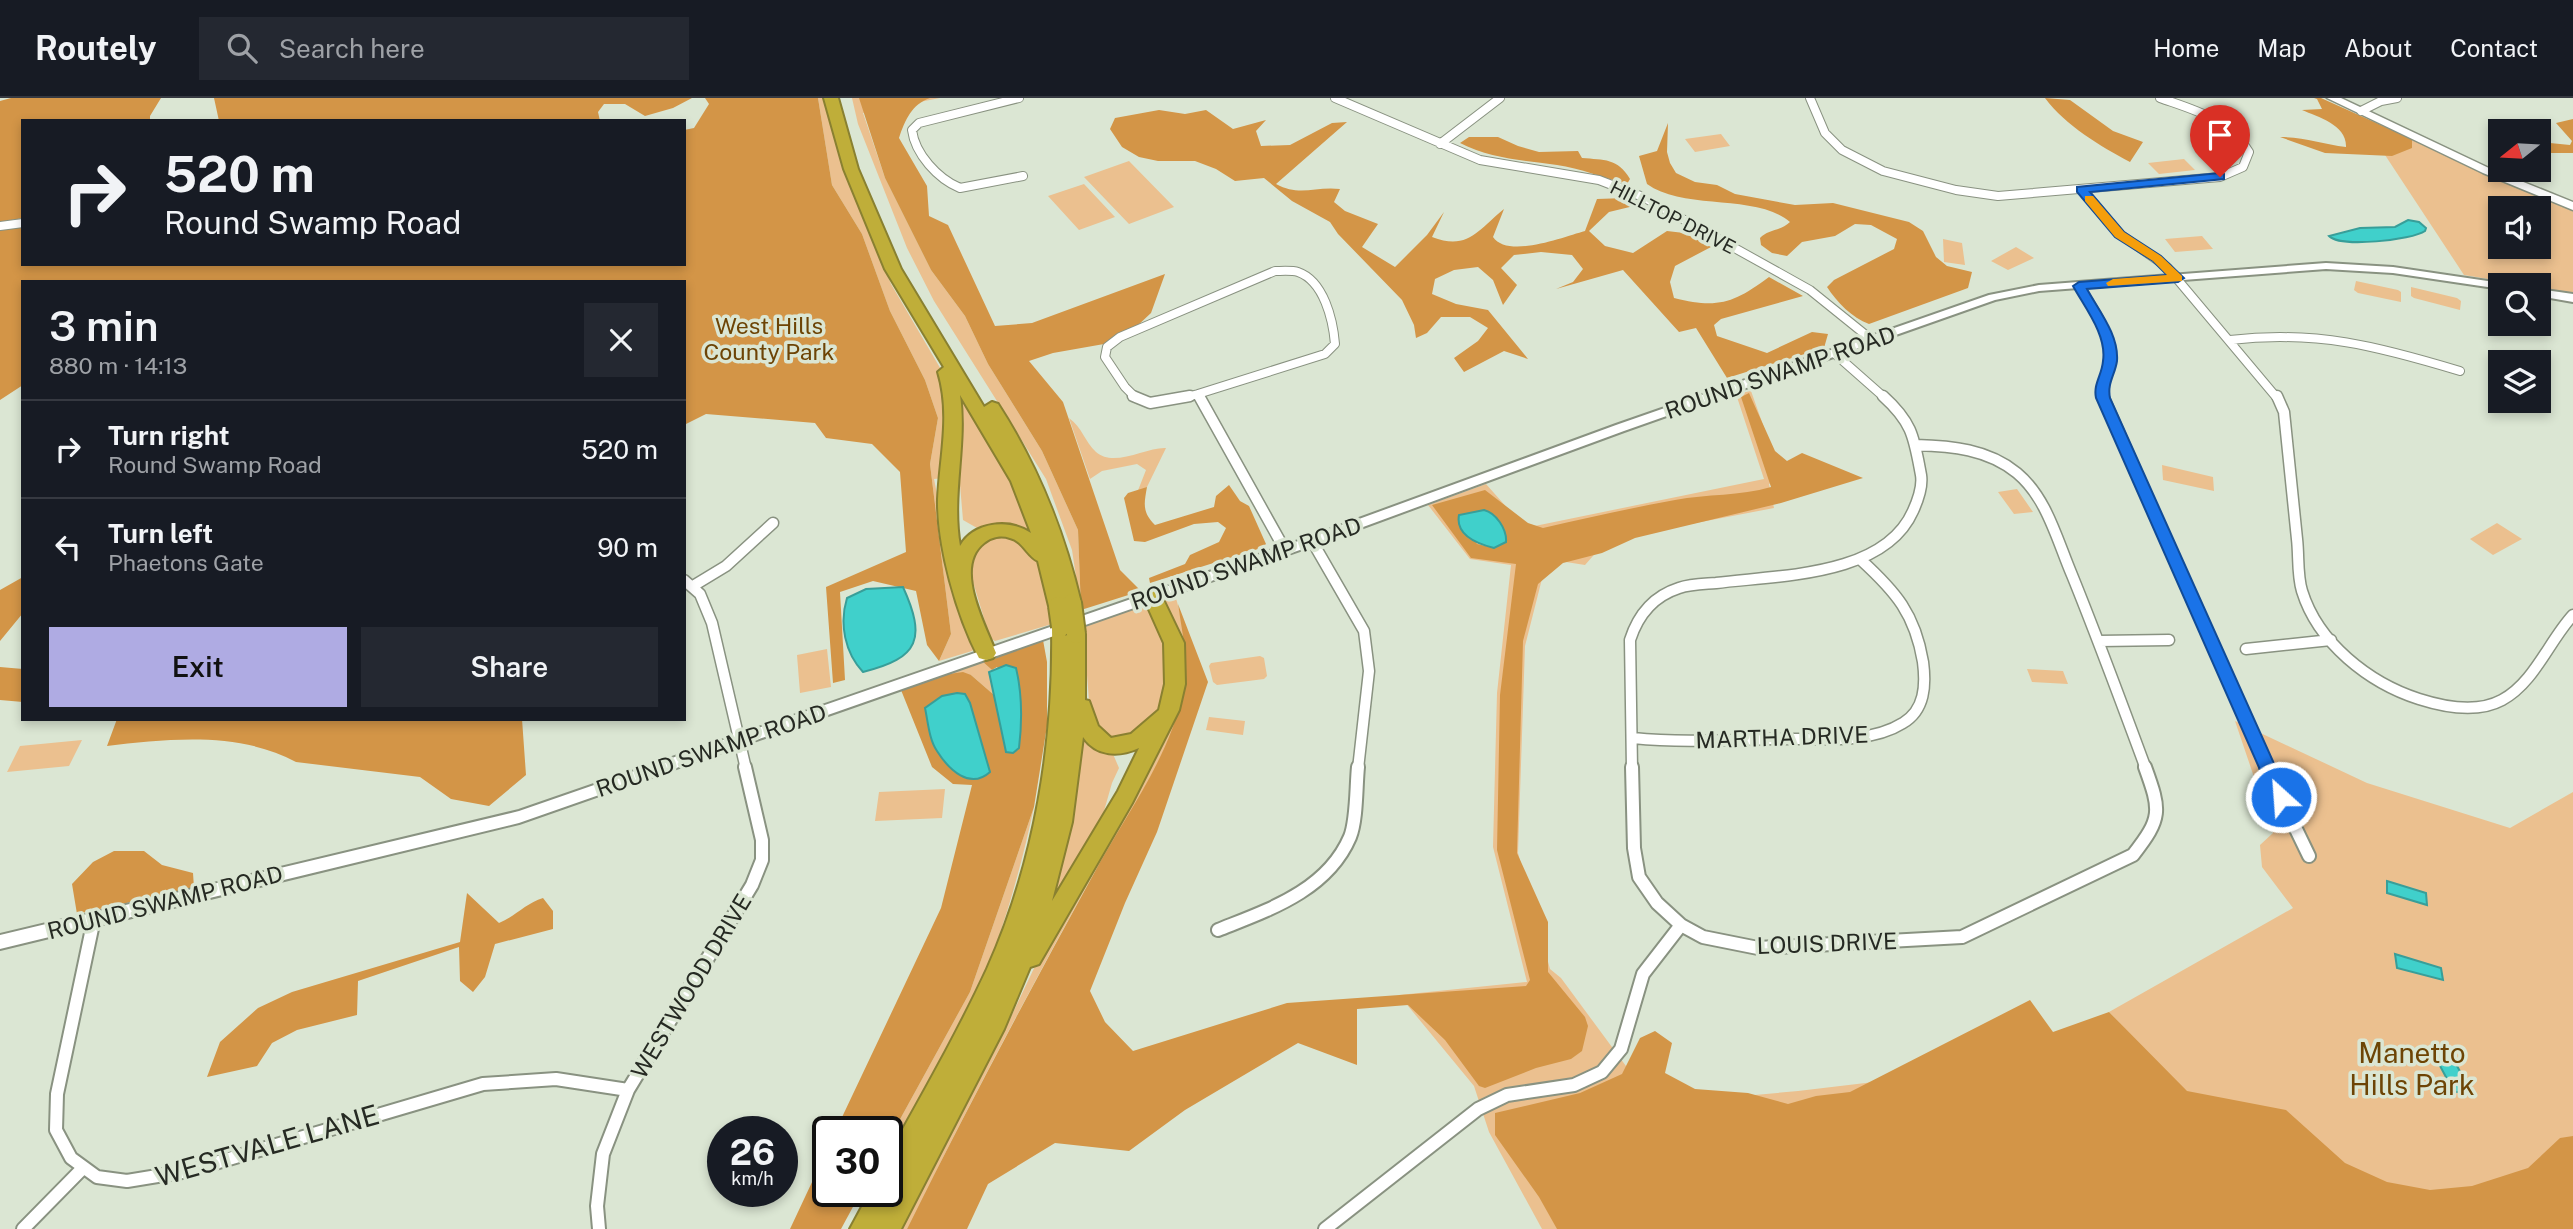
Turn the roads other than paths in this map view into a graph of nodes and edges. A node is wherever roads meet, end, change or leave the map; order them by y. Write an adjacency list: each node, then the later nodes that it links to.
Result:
1 (831, 98): 22 (highway)
2 (842, 98): 38 (highway)
3 (1019, 98): 12 (street)
4 (1335, 98): 11 (street, HILLTOP DRIVE)
5 (1500, 98): 11 (street)
6 (1810, 98): 13 (street)
7 (2160, 98): 13 (street)
8 (2332, 98): 10 (main road)
9 (2397, 98): 10 (street)
10 (2361, 111): 14 (main road)
11 (1440, 144): 23 (street, HILLTOP DRIVE)
12 (1023, 176)
13 (2082, 189): 17 (street)
14 (2573, 206)
15 (21, 223): 16 (street)
16 (0, 226)
17 (2178, 278): 18 (street, ROUND SWAMP ROAD); 19 (street, ROUND SWAMP ROAD); 24 (street)
18 (2488, 284)
19 (2079, 286): 23 (street, ROUND SWAMP ROAD); 49 (street)
20 (2551, 294): 21 (street)
21 (2573, 298)
22 (923, 323): 29 (highway); 38 (highway)
23 (1872, 340): 25 (street, ROUND SWAMP ROAD)
24 (2230, 340): 26 (street); 42 (street)
25 (1834, 353): 28 (street, LOUIS DRIVE); 32 (street, ROUND SWAMP ROAD)
26 (2460, 370)
27 (1198, 394): 27 (street); 33 (street)
28 (1916, 445): 34 (street, LOUIS DRIVE); 43 (street, LOUIS DRIVE)
29 (947, 494): 31 (highway); 36 (highway)
30 (773, 523): 35 (street)
31 (992, 531): 36 (highway); 38 (highway)
32 (1312, 541): 33 (street, ROUND SWAMP ROAD); 52 (street)
33 (1285, 550): 37 (street, ROUND SWAMP ROAD)
34 (1861, 560): 47 (street, LOUIS DRIVE); 47 (street, MARTHA DRIVE)
35 (689, 583): 48 (street, WESTWOOD DRIVE)
36 (964, 584): 45 (highway)
37 (1152, 596): 45 (street, ROUND SWAMP ROAD); 46 (highway); 54 (highway)
38 (1061, 600): 40 (highway, bridge)
39 (2573, 615): 42 (street)
40 (1069, 639): 46 (highway); 56 (highway)
41 (2169, 640): 43 (street)
42 (2331, 640): 44 (street)
43 (2099, 641): 51 (street, LOUIS DRIVE)
44 (2246, 649)
45 (986, 653): 48 (street, ROUND SWAMP ROAD)
46 (1078, 682): 54 (highway)
47 (1633, 738): 51 (street, LOUIS DRIVE)
48 (739, 741): 50 (street, ROUND SWAMP ROAD); 55 (street, WESTWOOD DRIVE)
49 (2309, 856)
50 (94, 919): 53 (street, ROUND SWAMP ROAD); 57 (street)
51 (1681, 925): 63 (street)
52 (1218, 930)
53 (0, 942)
54 (1004, 1003): 62 (highway)
55 (628, 1090): 57 (street, WESTVALE LANE); 60 (street, WESTWOOD DRIVE)
56 (903, 1152)
57 (82, 1168): 59 (street)
58 (875, 1207): 61 (highway)
59 (23, 1229)
60 (599, 1229)
61 (863, 1229)
62 (887, 1229)
63 (1325, 1229)

